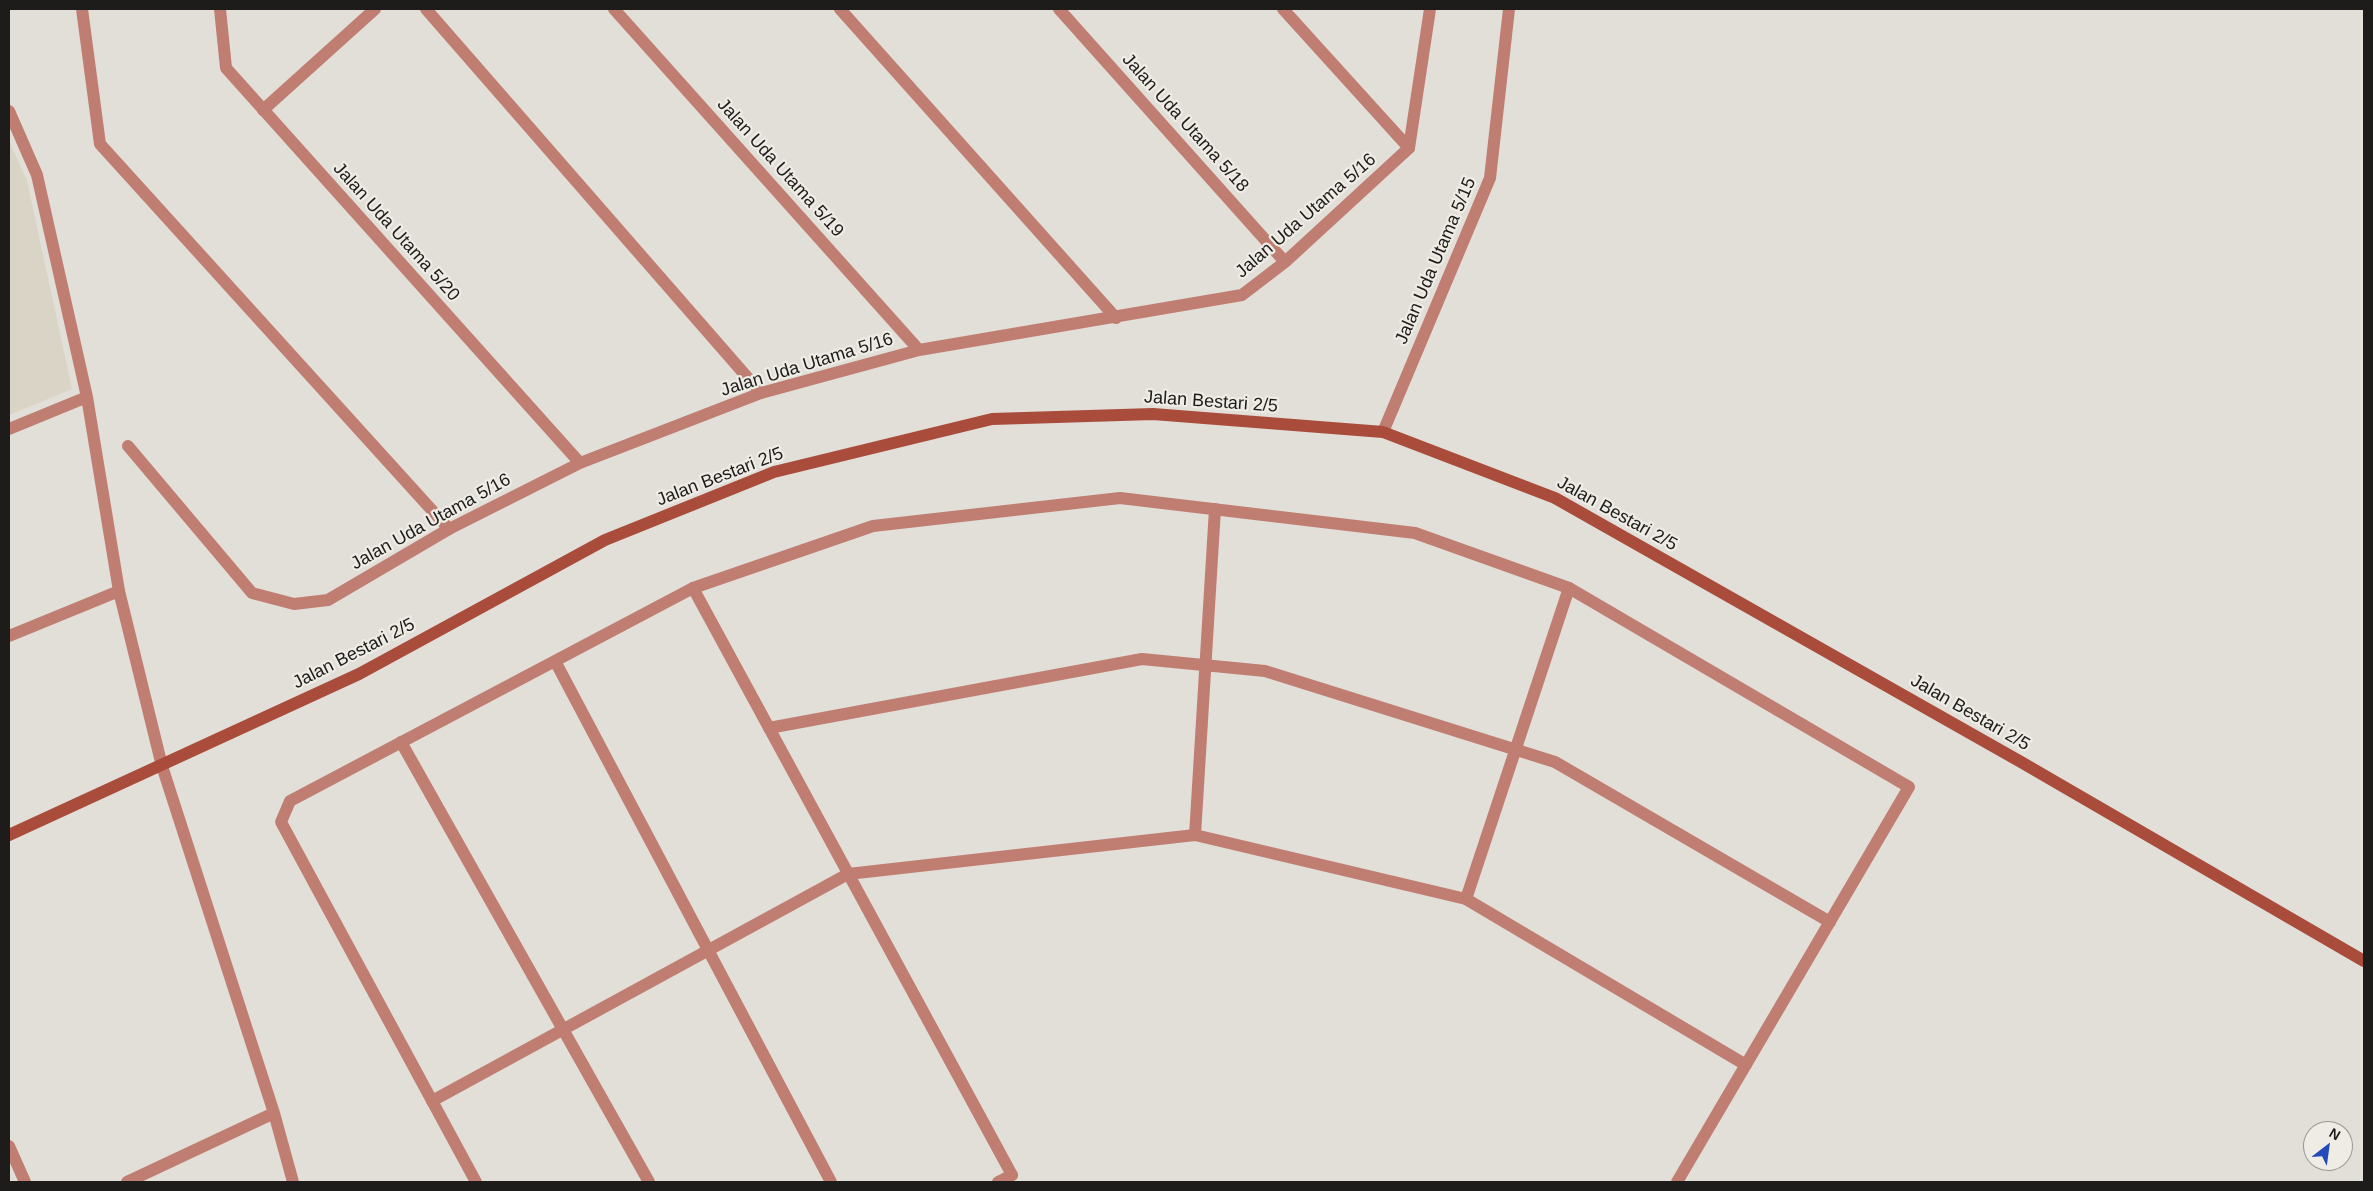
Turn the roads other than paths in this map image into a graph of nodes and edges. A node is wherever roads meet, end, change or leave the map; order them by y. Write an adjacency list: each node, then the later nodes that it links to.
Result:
1 (82, 9): 24 (street)
2 (220, 9): 12 (street, Jalan Uda Utama 5/20)
3 (375, 9): 12 (street)
4 (426, 9): 17 (street)
5 (614, 9): 16 (street, Jalan Uda Utama 5/19)
6 (840, 9): 15 (street)
7 (1059, 9): 14 (street, Jalan Uda Utama 5/18)
8 (1283, 9): 13 (street)
9 (1430, 9): 13 (street)
10 (1509, 9): 20 (street, Jalan Uda Utama 5/15)
11 (9, 110): 18 (street)
12 (263, 110): 22 (street, Jalan Uda Utama 5/20)
13 (1409, 148): 14 (street, Jalan Uda Utama 5/16)
14 (1285, 262): 15 (street, Jalan Uda Utama 5/16)
15 (1116, 318): 16 (street, Jalan Uda Utama 5/16)
16 (919, 350): 17 (street, Jalan Uda Utama 5/16)
17 (761, 393): 22 (street, Jalan Uda Utama 5/16)
18 (87, 397): 19 (street); 27 (street)
19 (9, 429)
20 (1383, 432): 34 (street, Jalan Bestari 2/5); 41 (street, Jalan Bestari 2/5)
21 (128, 446): 24 (street, Jalan Uda Utama 5/16)
22 (580, 463): 24 (street, Jalan Uda Utama 5/16)
23 (1215, 509): 25 (street); 26 (street); 30 (street)
24 (449, 529)
25 (693, 588): 29 (street); 31 (street)
26 (1569, 588): 33 (street); 39 (street)
27 (119, 591): 28 (street); 34 (street)
28 (9, 636)
29 (555, 661): 32 (street); 40 (street)
30 (1205, 665): 31 (street); 33 (street); 36 (street)
31 (769, 728): 37 (street)
32 (400, 742): 42 (street); 44 (street)
33 (1516, 750): 38 (street); 39 (street)
34 (162, 766): 35 (street, Jalan Bestari 2/5); 45 (street)
35 (9, 835)
36 (1194, 835): 37 (street); 38 (street)
37 (848, 874): 40 (street); 53 (street)
38 (1466, 899): 43 (street)
39 (1830, 922): 43 (street)
40 (708, 950): 42 (street); 52 (street)
41 (2364, 961)
42 (563, 1029): 44 (street); 51 (street)
43 (1746, 1065): 54 (street)
44 (432, 1101): 50 (street)
45 (274, 1113): 48 (street); 49 (street)
46 (9, 1146): 47 (street)
47 (26, 1182)
48 (127, 1182)
49 (293, 1182)
50 (476, 1182)
51 (649, 1182)
52 (831, 1182)
53 (998, 1182)
54 (1677, 1182)

